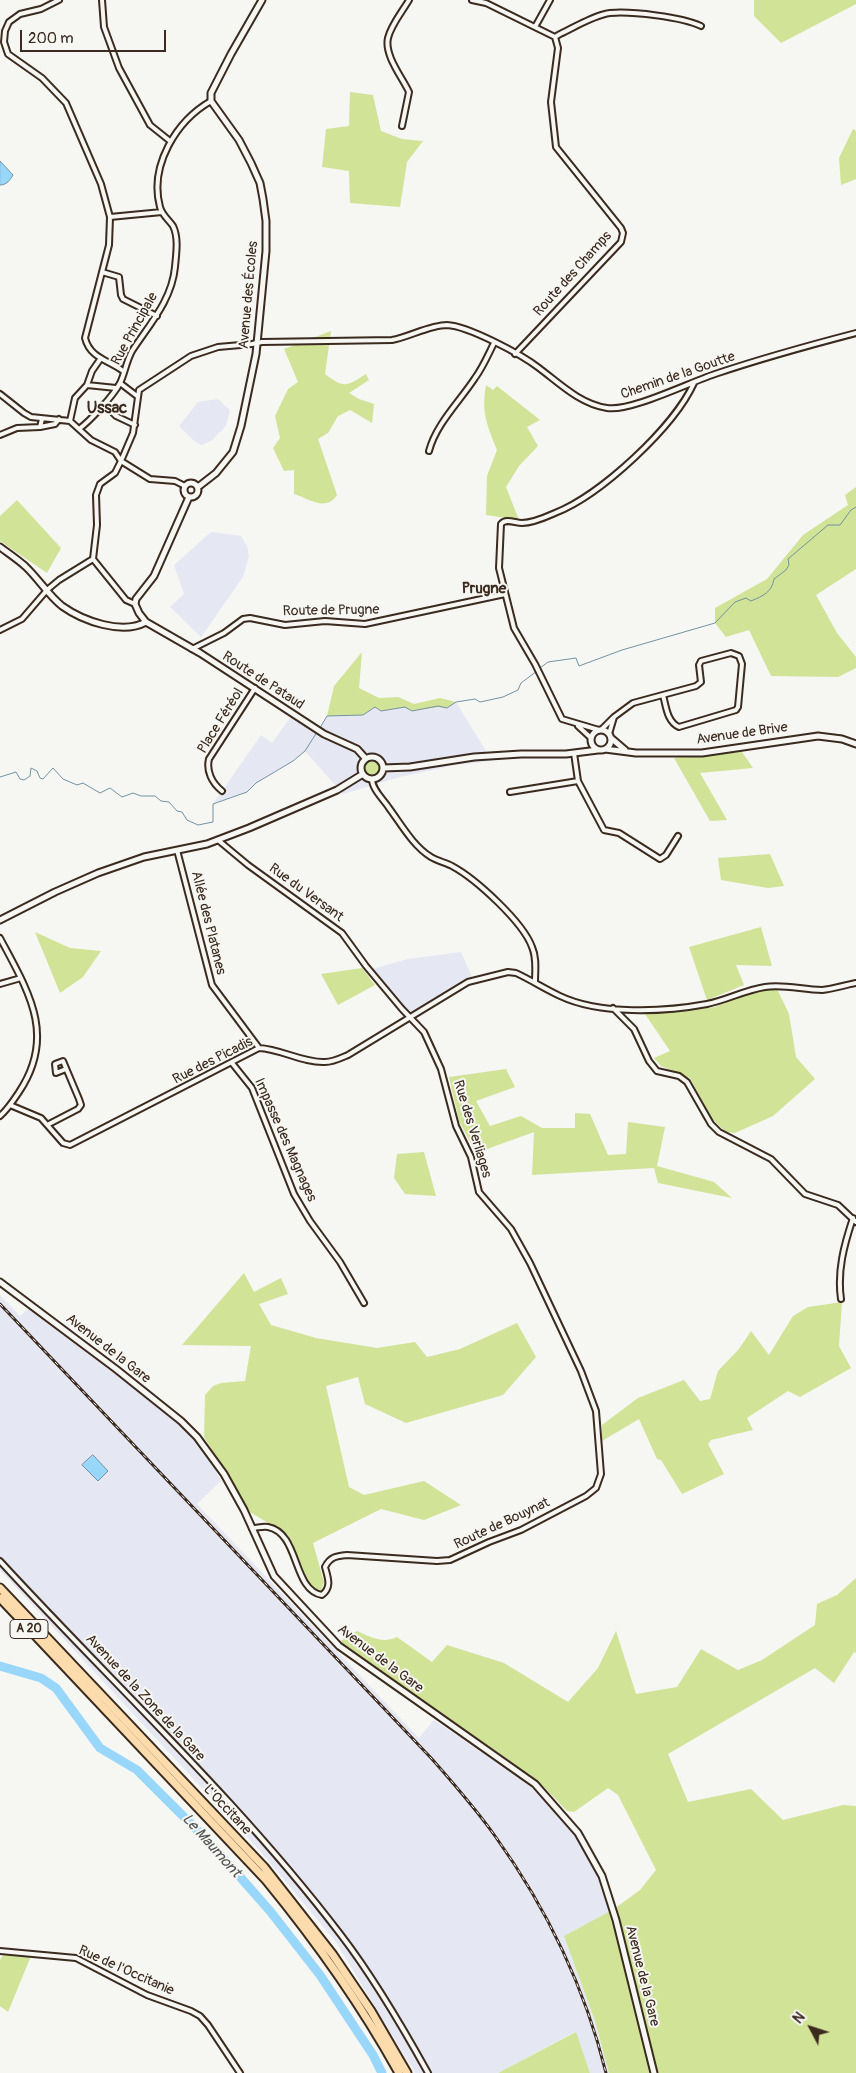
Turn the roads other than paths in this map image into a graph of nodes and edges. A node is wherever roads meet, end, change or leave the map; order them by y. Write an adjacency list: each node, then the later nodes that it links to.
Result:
1 (59, 0): 14 (street)
2 (102, 0): 12 (street)
3 (262, 0): 10 (street)
4 (409, 0): 11 (street)
5 (472, 0): 8 (street)
6 (550, 0): 8 (street)
7 (701, 26): 9 (street)
8 (535, 27): 9 (street)
9 (556, 37): 20 (street, Route des Champs)
10 (211, 101): 12 (street, Rue Principale); 18 (street, Avenue des Écoles)
11 (402, 126)
12 (170, 141): 13 (street, Rue Principale)
13 (162, 212): 14 (street); 16 (street, Rue Principale)
14 (110, 218): 15 (street)
15 (102, 272): 16 (street); 21 (street)
16 (156, 316): 22 (street, Rue Principale)
17 (856, 333): 24 (street, Chemin de la Goutte)
18 (257, 343): 19 (street, Chemin de la Goutte); 28 (street, Chemin de la Goutte); 40 (street, Avenue des Écoles)
19 (494, 343): 20 (street, Chemin de la Goutte); 37 (street)
20 (515, 354): 24 (street, Chemin de la Goutte)
21 (101, 358): 22 (street); 25 (street)
22 (123, 371): 23 (street, Rue Principale)
23 (120, 383): 26 (street); 28 (street)
24 (694, 383): 45 (street)
25 (87, 385): 26 (street); 32 (street)
26 (116, 388): 29 (street)
27 (0, 394): 30 (street)
28 (137, 396): 33 (street)
29 (104, 404): 33 (street); 35 (street)
30 (42, 419): 31 (street); 34 (street)
31 (58, 419): 32 (street); 34 (street)
32 (70, 421): 35 (street)
33 (135, 425): 38 (street)
34 (40, 427): 36 (street)
35 (79, 429): 38 (street)
36 (0, 435)
37 (429, 451)
38 (121, 461): 39 (street); 43 (street)
39 (185, 486): 40 (street); 41 (street)
40 (198, 487): 41 (street)
41 (190, 497): 46 (street)
42 (0, 547): 44 (street)
43 (93, 559): 44 (street); 46 (street)
44 (47, 590): 47 (street); 48 (street)
45 (505, 594): 49 (street, Route de Prugne); 53 (street)
46 (135, 604): 47 (street)
47 (146, 622): 49 (street, Route de Pataud)
48 (0, 630)
49 (192, 649): 50 (street, Route de Pataud)
50 (255, 688): 62 (street, Route de Pataud); 67 (street, Place Féréol)
51 (663, 695): 51 (street); 52 (street)
52 (614, 717): 54 (street); 55 (street)
53 (576, 724): 54 (street); 56 (street)
54 (600, 730): 55 (street); 56 (street)
55 (610, 736): 58 (street); 61 (street)
56 (591, 739): 59 (street); 60 (street)
57 (856, 744): 61 (street, Avenue de Brive)
58 (605, 749): 59 (street); 61 (street, Avenue de Brive)
59 (598, 750): 60 (street)
60 (576, 752): 63 (street); 66 (street)
61 (630, 753)
62 (366, 759): 63 (street); 64 (street)
63 (383, 768): 65 (street)
64 (363, 774): 65 (street); 70 (street)
65 (372, 779): 75 (street)
66 (578, 781): 68 (street); 69 (street)
67 (222, 791)
68 (510, 792)
69 (678, 836)
70 (218, 840): 71 (street); 79 (street, Rue du Versant)
71 (177, 850): 72 (street); 80 (street, Allée des Platanes)
72 (0, 920)
73 (0, 938): 74 (street)
74 (21, 978): 77 (street); 83 (street)
75 (535, 982): 78 (street, Rue des Picadis); 79 (street, Rue des Picadis)
76 (856, 983): 78 (street, Rue des Picadis)
77 (0, 984)
78 (613, 1008): 86 (street)
79 (410, 1018): 80 (street, Rue des Picadis); 90 (street, Rue des Verliages)
80 (258, 1048): 81 (street, Rue des Picadis)
81 (232, 1062): 85 (street, Rue des Picadis); 89 (street, Impasse des Magnages)
82 (66, 1069): 85 (street)
83 (10, 1105): 84 (street); 85 (street)
84 (0, 1116)
85 (49, 1124)
86 (855, 1220): 88 (street)
87 (0, 1282): 91 (street, Avenue de la Gare)
88 (841, 1299)
89 (364, 1303)
90 (572, 1351): 91 (street, Route de Bouynat)
91 (252, 1528): 100 (street, Avenue de la Gare)
92 (0, 1561): 99 (street, Avenue de la Zone de la Gare)
93 (0, 1588): 98 (highway, L'Occitane / A 20)
94 (0, 1598): 97 (highway, L'Occitane / A 20)
95 (0, 1951): 96 (street, Rue de l'Occitanie)
96 (240, 2073)
97 (399, 2073)
98 (407, 2073)
99 (428, 2073)
100 (654, 2073)

